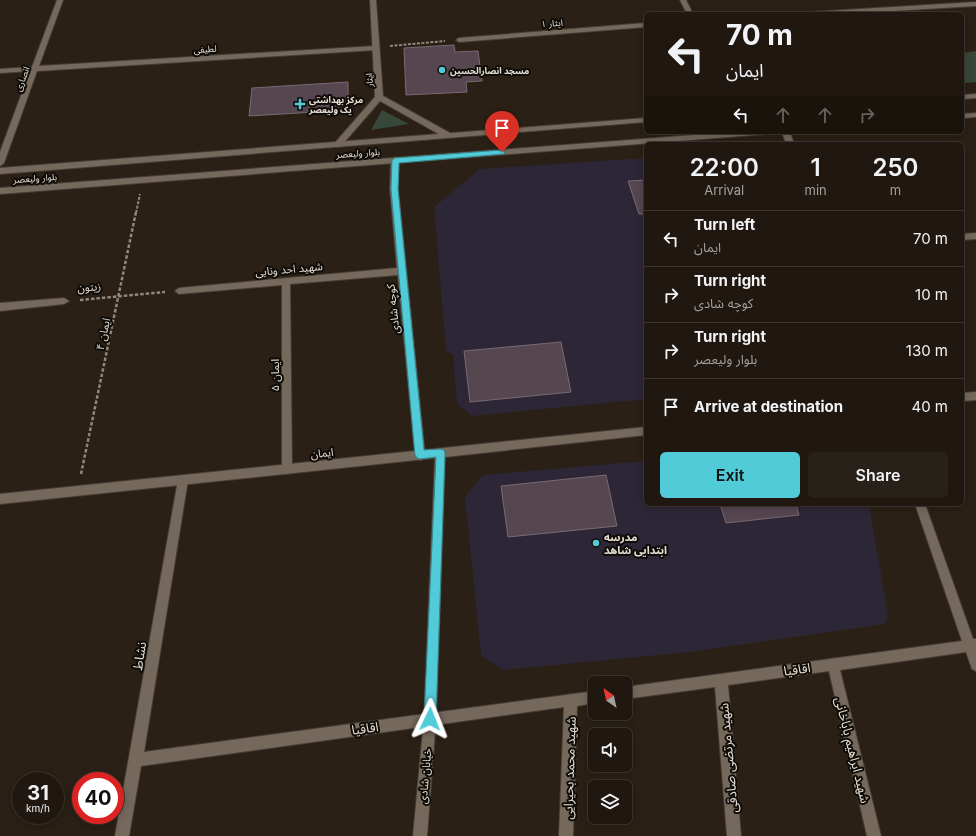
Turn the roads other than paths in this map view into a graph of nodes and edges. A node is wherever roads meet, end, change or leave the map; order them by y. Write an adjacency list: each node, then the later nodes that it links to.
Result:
1 (60, 0): 10 (street, انصاری)
2 (373, 0): 9 (street, ایثار)
3 (683, 0): 5 (street)
4 (976, 4): 6 (street)
5 (689, 12)
6 (843, 12)
7 (644, 25): 8 (street, ایثار ۱)
8 (459, 40)
9 (376, 48): 10 (street, لطیفی); 13 (street, ایثار)
10 (35, 69): 11 (street, لطیفی); 22 (street, انصاری)
11 (0, 71)
12 (976, 96): 14 (street)
13 (379, 97): 19 (street); 20 (street, ایثار)
14 (964, 97)
15 (976, 115): 16 (street)
16 (964, 116)
17 (644, 120): 19 (street, بلوار ولیعصر)
18 (740, 134): 21 (street, بلوار ولیعصر)
19 (447, 135): 20 (street, بلوار ولیعصر)
20 (338, 144): 23 (street, بلوار ولیعصر)
21 (395, 160): 24 (street, بلوار ولیعصر); 27 (street, کوچه شادی)
22 (0, 163)
23 (0, 171)
24 (0, 190)
25 (976, 236): 26 (street)
26 (964, 237)
27 (402, 271): 28 (street, شهید احد ونایی); 36 (street, کوچه شادی)
28 (286, 281): 29 (street, شهید احد ونایی); 37 (street, ایمان ۵)
29 (179, 291)
30 (64, 301): 31 (street, زیتون)
31 (0, 307)
32 (976, 396): 33 (street)
33 (964, 397)
34 (644, 431): 35 (street, ایمان)
35 (440, 453): 36 (street, ایمان); 48 (street, خیابان شادی)
36 (420, 455): 37 (street, ایمان)
37 (287, 469): 38 (street, ایمان)
38 (183, 480): 39 (street, ایمان); 49 (street, نشاط)
39 (0, 499)
40 (921, 506): 41 (street)
41 (972, 645): 42 (street, اقاقیا); 43 (street)
42 (833, 664): 44 (street, اقاقیا); 54 (street, شهید ابراهیم باباخانی)
43 (976, 665)
44 (721, 680): 45 (street, اقاقیا); 53 (street, شهید مرتضی صادقی)
45 (632, 692)
46 (588, 698): 47 (street, اقاقیا)
47 (571, 700): 48 (street, اقاقیا); 52 (street, شهید محمد بحیرایی)
48 (430, 719): 49 (street, اقاقیا); 51 (street, خیابان شادی)
49 (136, 760): 50 (street, نشاط)
50 (122, 836)
51 (420, 836)
52 (566, 836)
53 (734, 836)
54 (874, 836)

